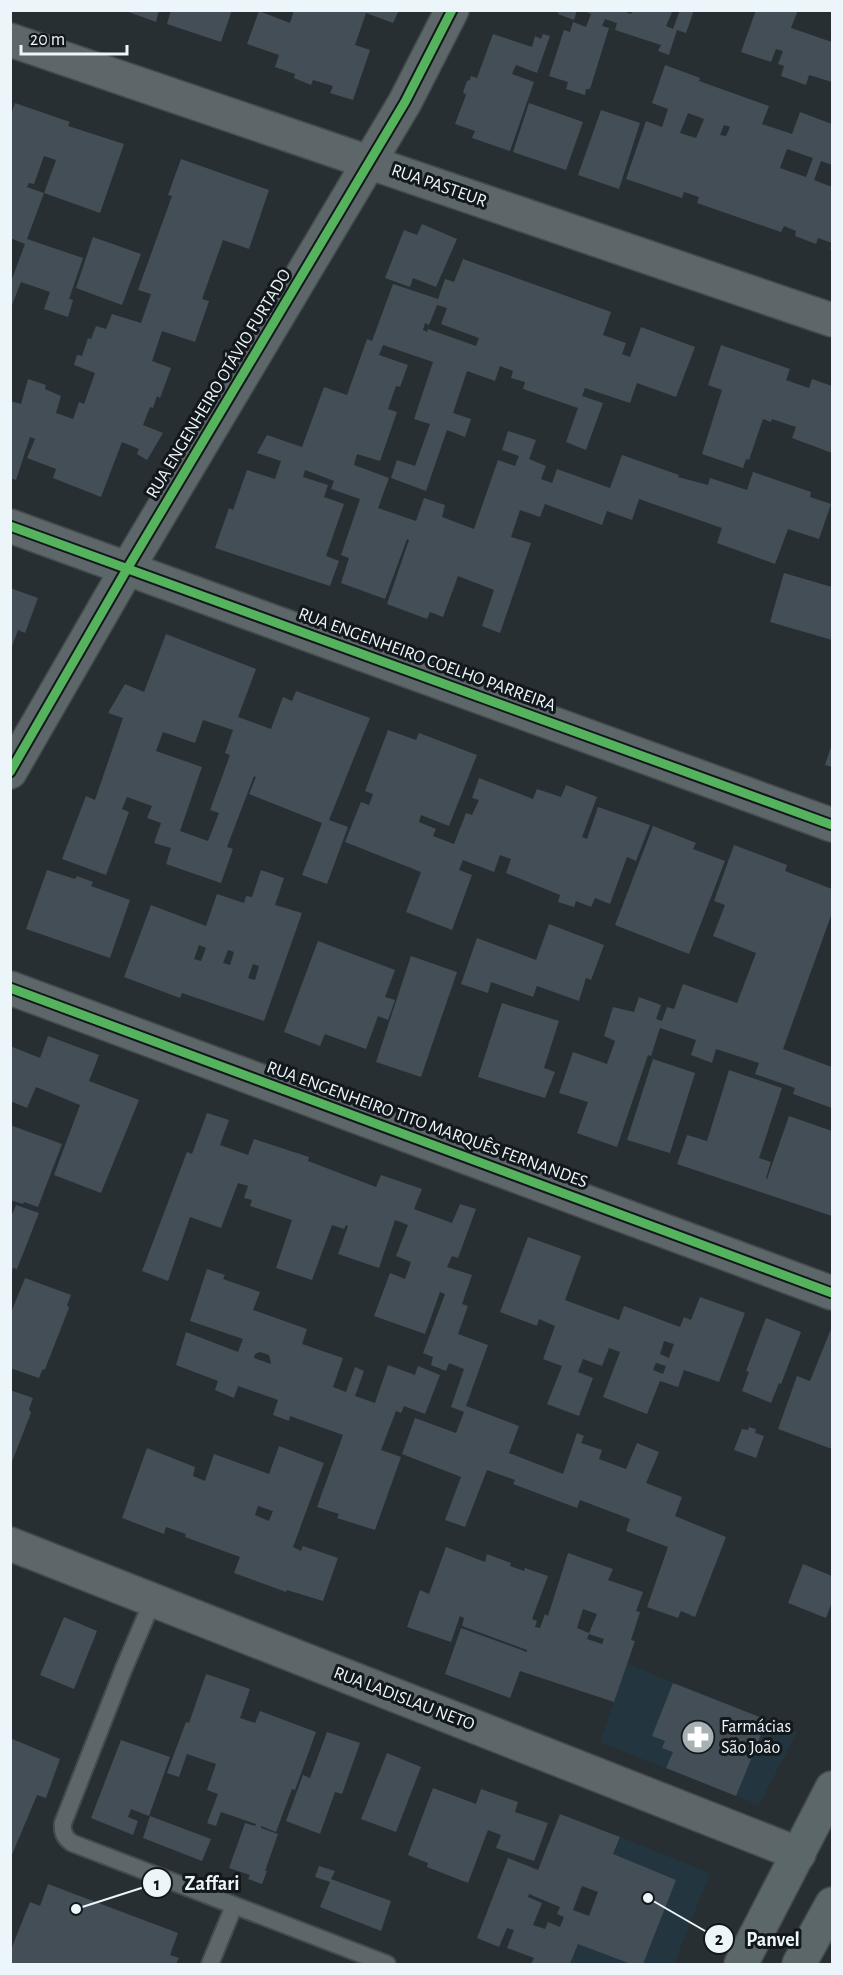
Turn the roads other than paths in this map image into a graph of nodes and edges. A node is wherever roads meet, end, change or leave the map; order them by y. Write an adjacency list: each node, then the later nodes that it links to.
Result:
1 (452, 10): 3 (street, RUA ENGENHEIRO OTÁVIO FURTADO)
2 (10, 40): 3 (street, RUA PASTEUR)
3 (370, 163): 4 (street, RUA PASTEUR); 6 (street, RUA ENGENHEIRO OTÁVIO FURTADO)
4 (832, 320)
5 (10, 526): 6 (street, RUA ENGENHEIRO COELHO PARREIRA)
6 (127, 569): 7 (street, RUA ENGENHEIRO OTÁVIO FURTADO); 8 (street, RUA ENGENHEIRO COELHO PARREIRA)
7 (10, 772)
8 (832, 825)
9 (10, 988): 10 (street, RUA ENGENHEIRO TITO MARQUÊS FERNANDES)
10 (832, 1293)
11 (10, 1544): 12 (street, RUA LADISLAU NETO)
12 (153, 1600): 14 (street, RUA LADISLAU NETO); 16 (lane)
13 (832, 1788): 14 (main road)
14 (798, 1854): 19 (main road)
15 (832, 1904): 20 (main road)
16 (234, 1906): 17 (lane); 18 (lane)
17 (212, 1961)
18 (387, 1965)
19 (741, 1965)
20 (800, 1965)

